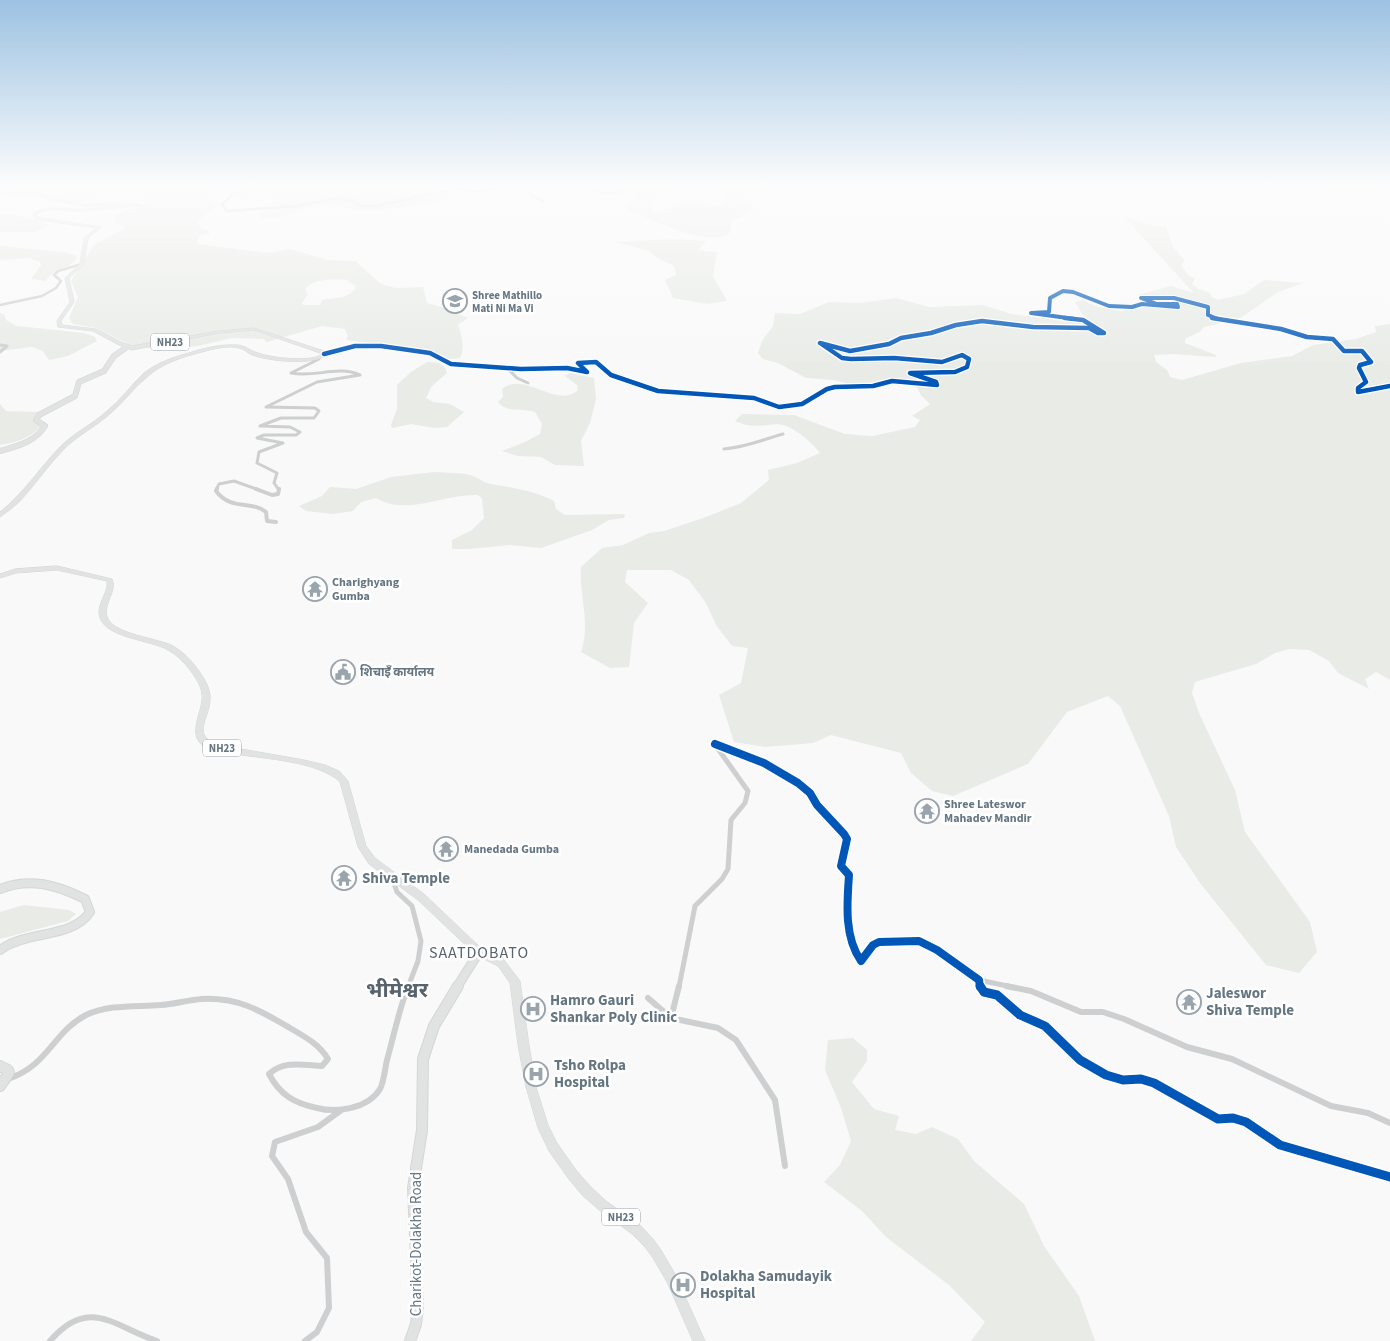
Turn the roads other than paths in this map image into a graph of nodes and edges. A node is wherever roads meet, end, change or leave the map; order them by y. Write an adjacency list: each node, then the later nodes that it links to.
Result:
1 (85, 247): 2 (main road)
2 (82, 264): 3 (street); 5 (main road)
3 (0, 305)
4 (0, 345): 6 (street)
5 (127, 347): 7 (main road, NH23); 14 (main road)
6 (0, 352)
7 (324, 354): 8 (main road); 9 (street)
8 (319, 359): 15 (main road, NH23); 16 (street)
9 (507, 368): 10 (street); 11 (street)
10 (528, 384)
11 (1390, 386)
12 (784, 434): 13 (street)
13 (724, 450)
14 (0, 451)
15 (0, 515)
16 (276, 522)
17 (0, 576): 18 (main road, NH23)
18 (391, 875): 21 (main road, NH23); 27 (street)
19 (0, 889): 20 (main road)
20 (0, 950)
21 (479, 952): 34 (main road, Charikot-Dolakha Road); 35 (main road, NH23)
22 (979, 980): 24 (street); 28 (street); 30 (street)
23 (648, 998): 24 (street)
24 (671, 1018): 29 (street)
25 (0, 1066): 26 (main road)
26 (3, 1082): 27 (street)
27 (340, 1111): 33 (street)
28 (1390, 1123)
29 (785, 1166)
30 (1390, 1177)
31 (50, 1341): 32 (street)
32 (156, 1341)
33 (305, 1341)
34 (410, 1341)
35 (699, 1341)

